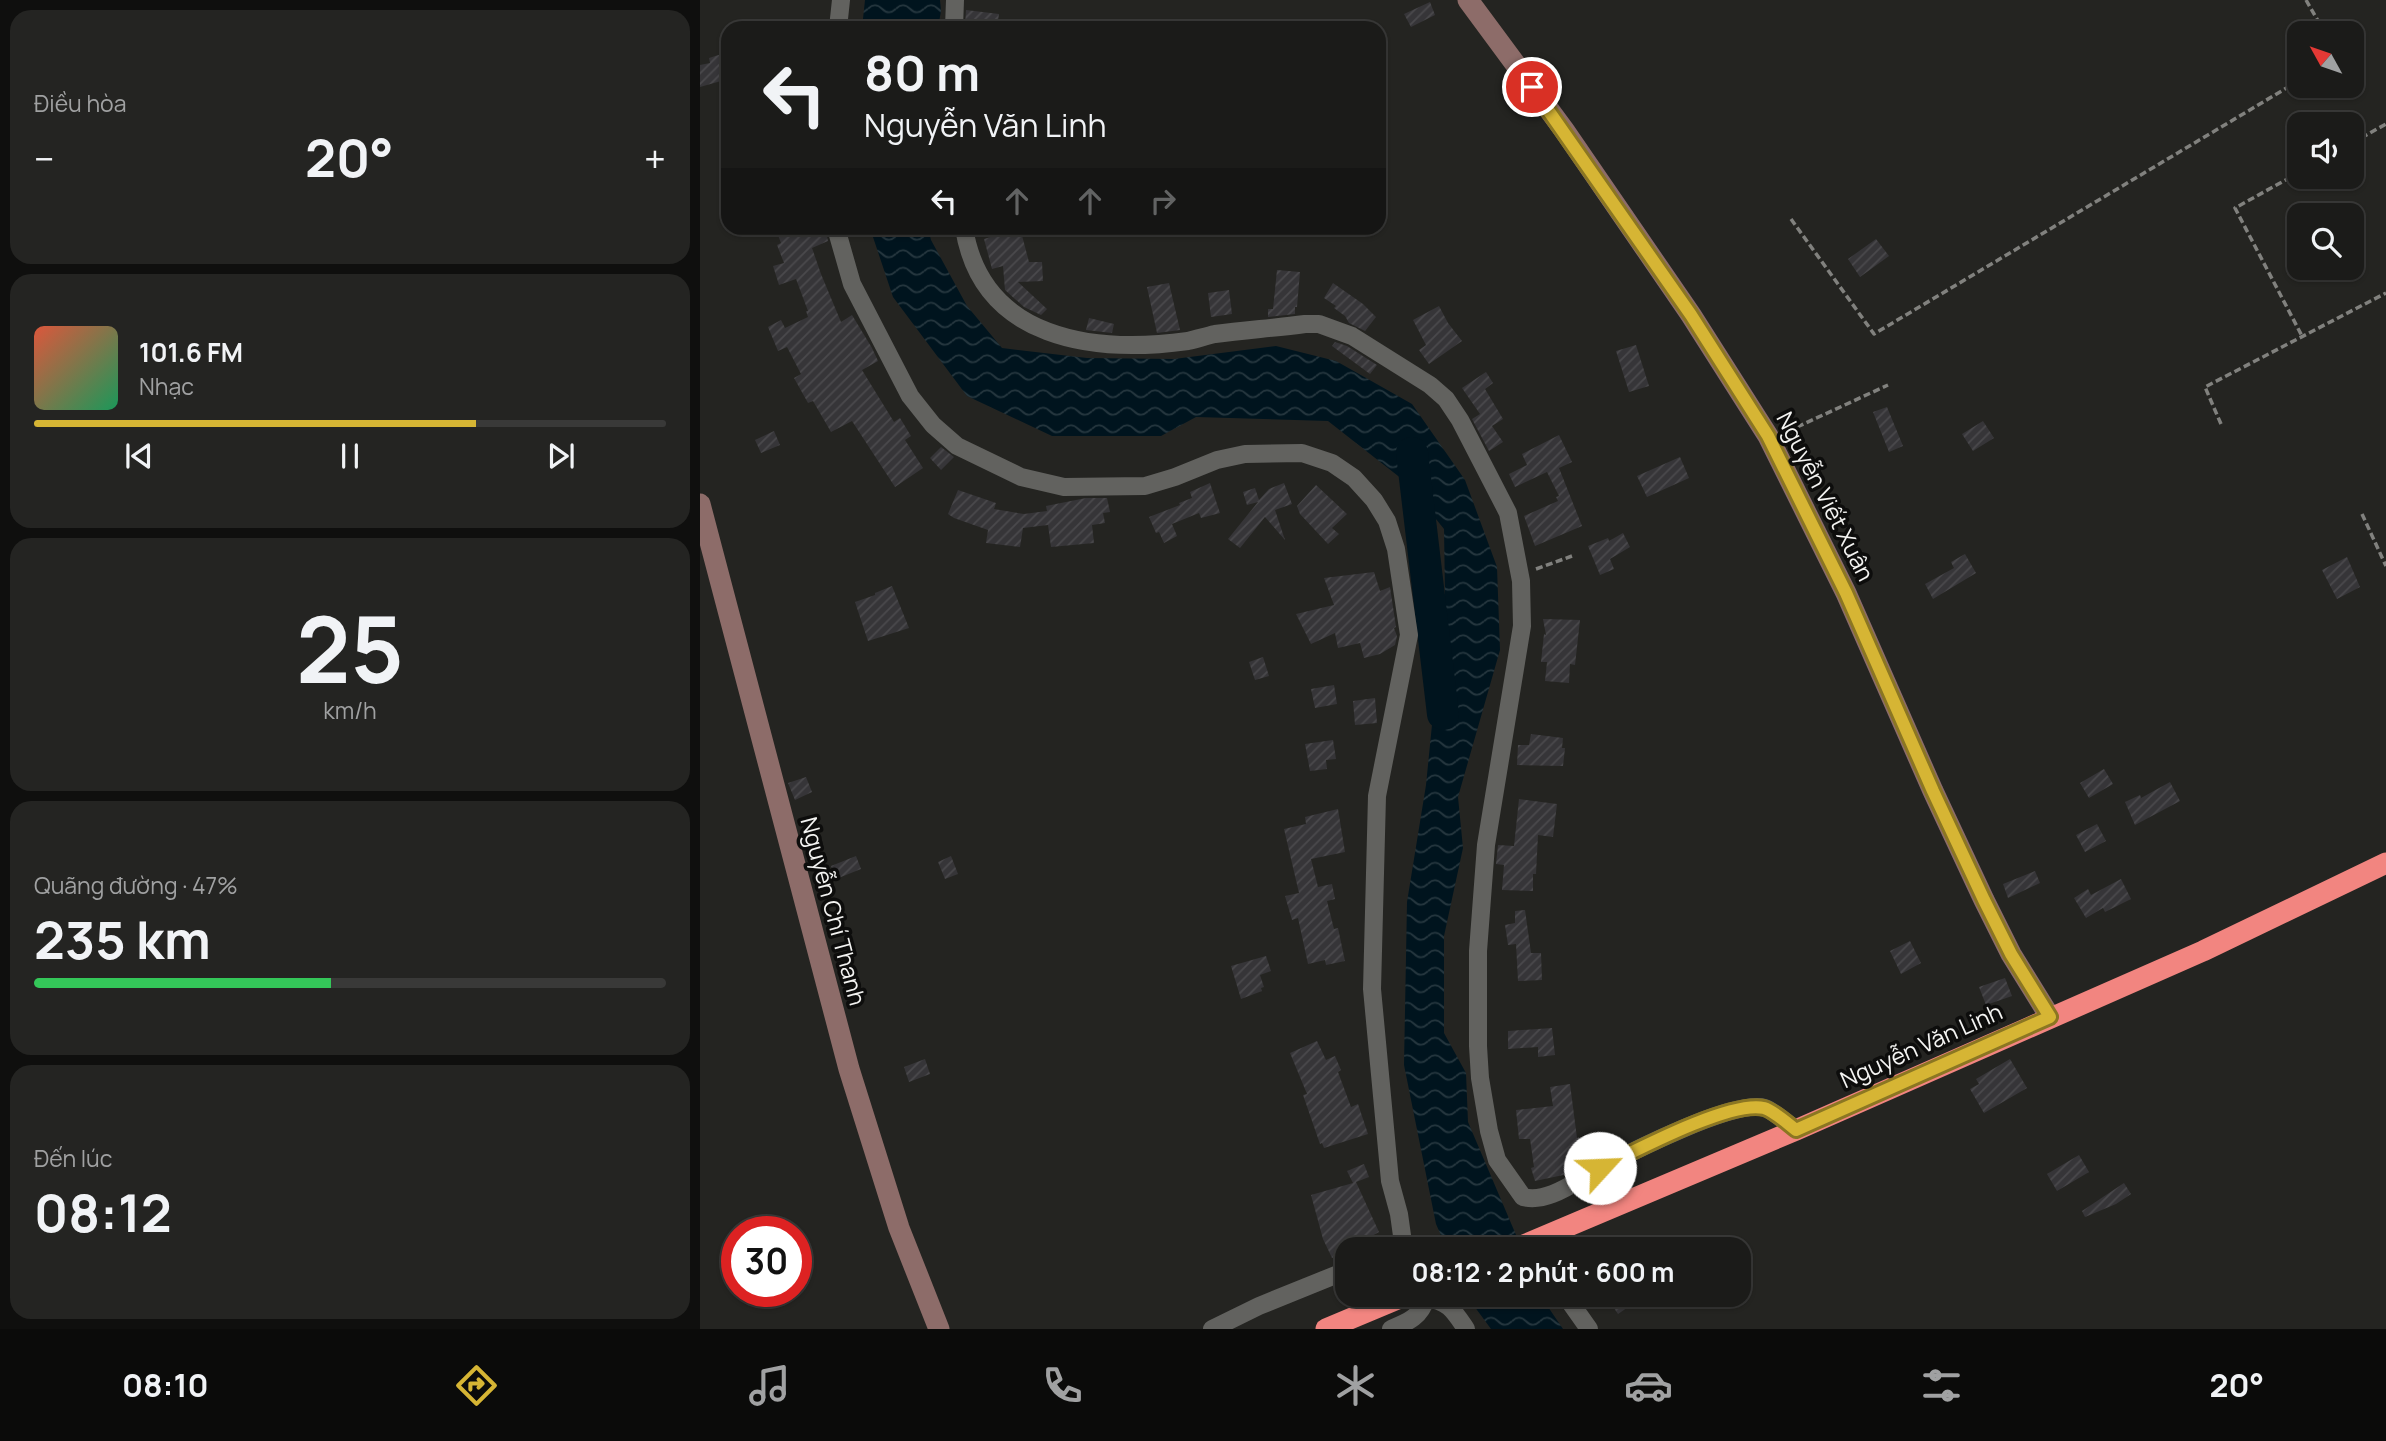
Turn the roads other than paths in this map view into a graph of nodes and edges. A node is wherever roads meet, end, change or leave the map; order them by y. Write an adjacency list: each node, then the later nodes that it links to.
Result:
1 (841, 0): 4 (street)
2 (955, 0): 5 (street)
3 (1468, 0): 10 (street, Nguyễn Viết Xuân)
4 (839, 21)
5 (954, 21)
6 (838, 235): 12 (street)
7 (966, 235): 11 (street)
8 (700, 504): 19 (street, Nguyễn Chí Thanh)
9 (2386, 863): 10 (highway, Nguyễn Văn Linh)
10 (2050, 1017): 11 (highway, Nguyễn Văn Linh)
11 (1796, 1130): 13 (highway, Nguyễn Văn Linh)
12 (1402, 1237)
13 (1542, 1237)
14 (1335, 1275): 20 (street)
15 (1381, 1307): 21 (highway)
16 (1420, 1307): 22 (street)
17 (1450, 1307): 23 (street)
18 (1573, 1307): 24 (street)
19 (942, 1328)
20 (1212, 1329)
21 (1326, 1329)
22 (1391, 1329)
23 (1466, 1329)
24 (1589, 1329)

